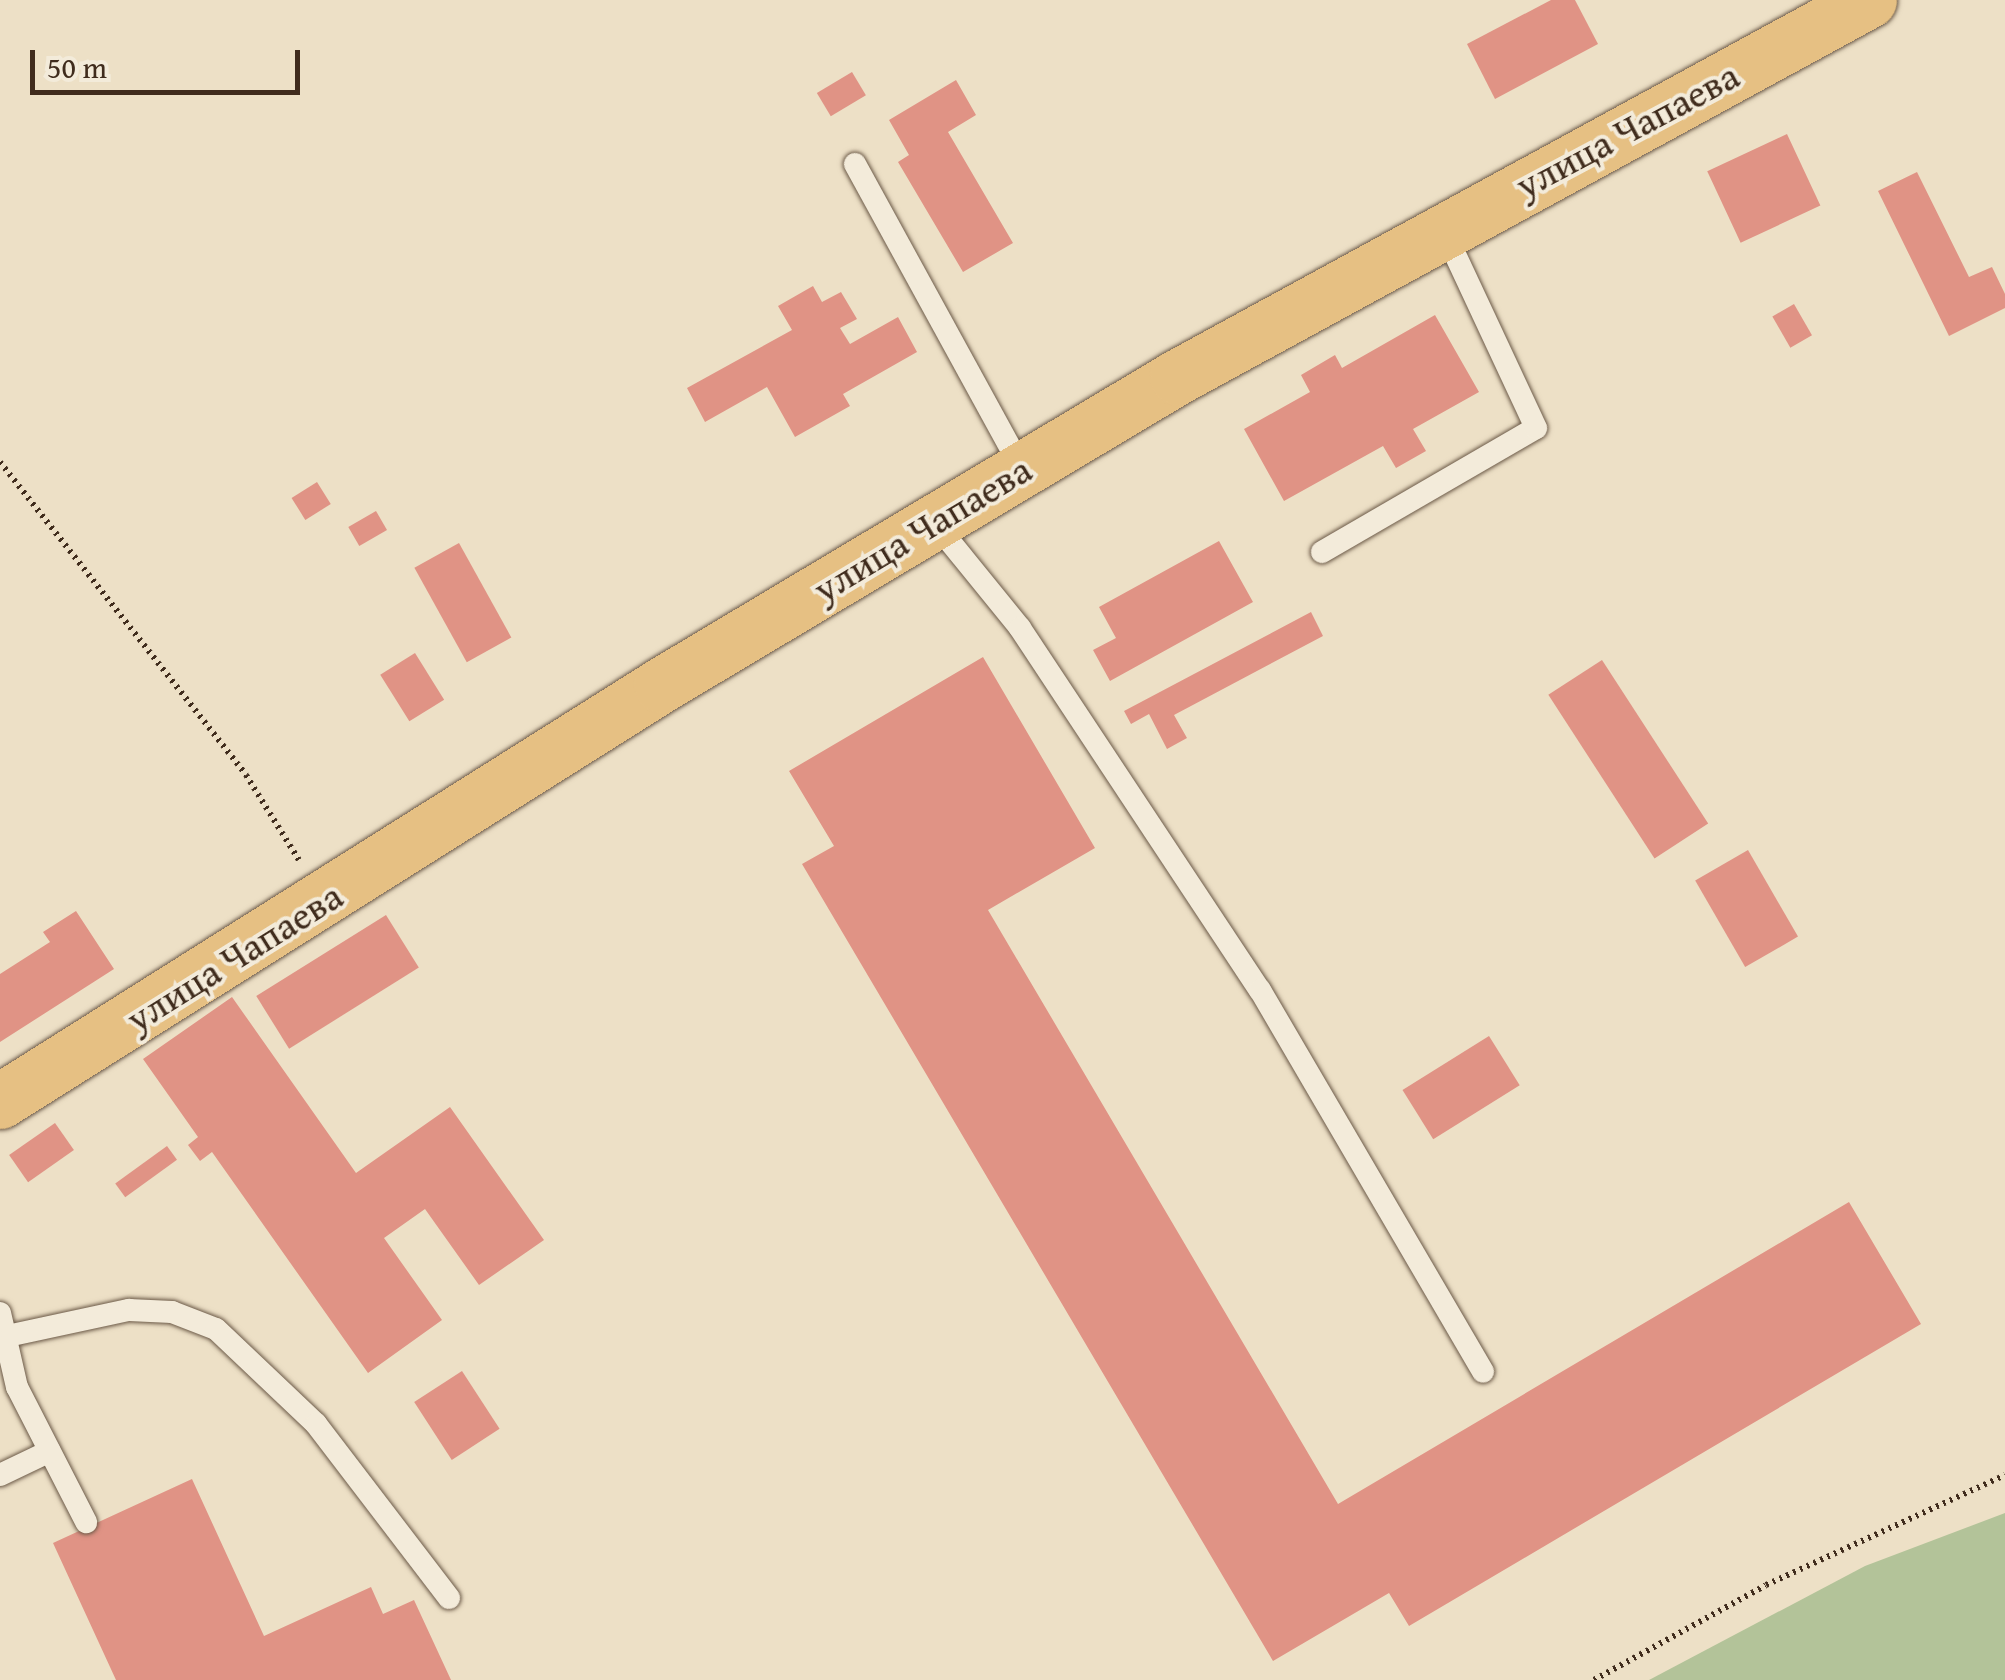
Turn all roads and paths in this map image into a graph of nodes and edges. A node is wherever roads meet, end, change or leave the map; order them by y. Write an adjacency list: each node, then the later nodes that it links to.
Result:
1 (1869, 0): 2 (main road, улица Чапаева)
2 (1808, 15): 4 (main road, улица Чапаева)
3 (855, 164): 6 (lane)
4 (1443, 228): 6 (main road, улица Чапаева); 8 (lane)
5 (0, 462): 9 (path)
6 (1022, 469): 7 (main road, улица Чапаева)
7 (934, 522): 9 (main road, улица Чапаева); 13 (lane)
8 (1322, 552)
9 (324, 899): 10 (main road, улица Чапаева)
10 (0, 1101)
11 (0, 1313): 12 (lane)
12 (12, 1335): 14 (lane); 18 (lane)
13 (1483, 1372)
14 (50, 1452): 16 (lane); 17 (lane)
15 (2005, 1475): 19 (path)
16 (0, 1476)
17 (86, 1522)
18 (449, 1598)
19 (1594, 1680)

